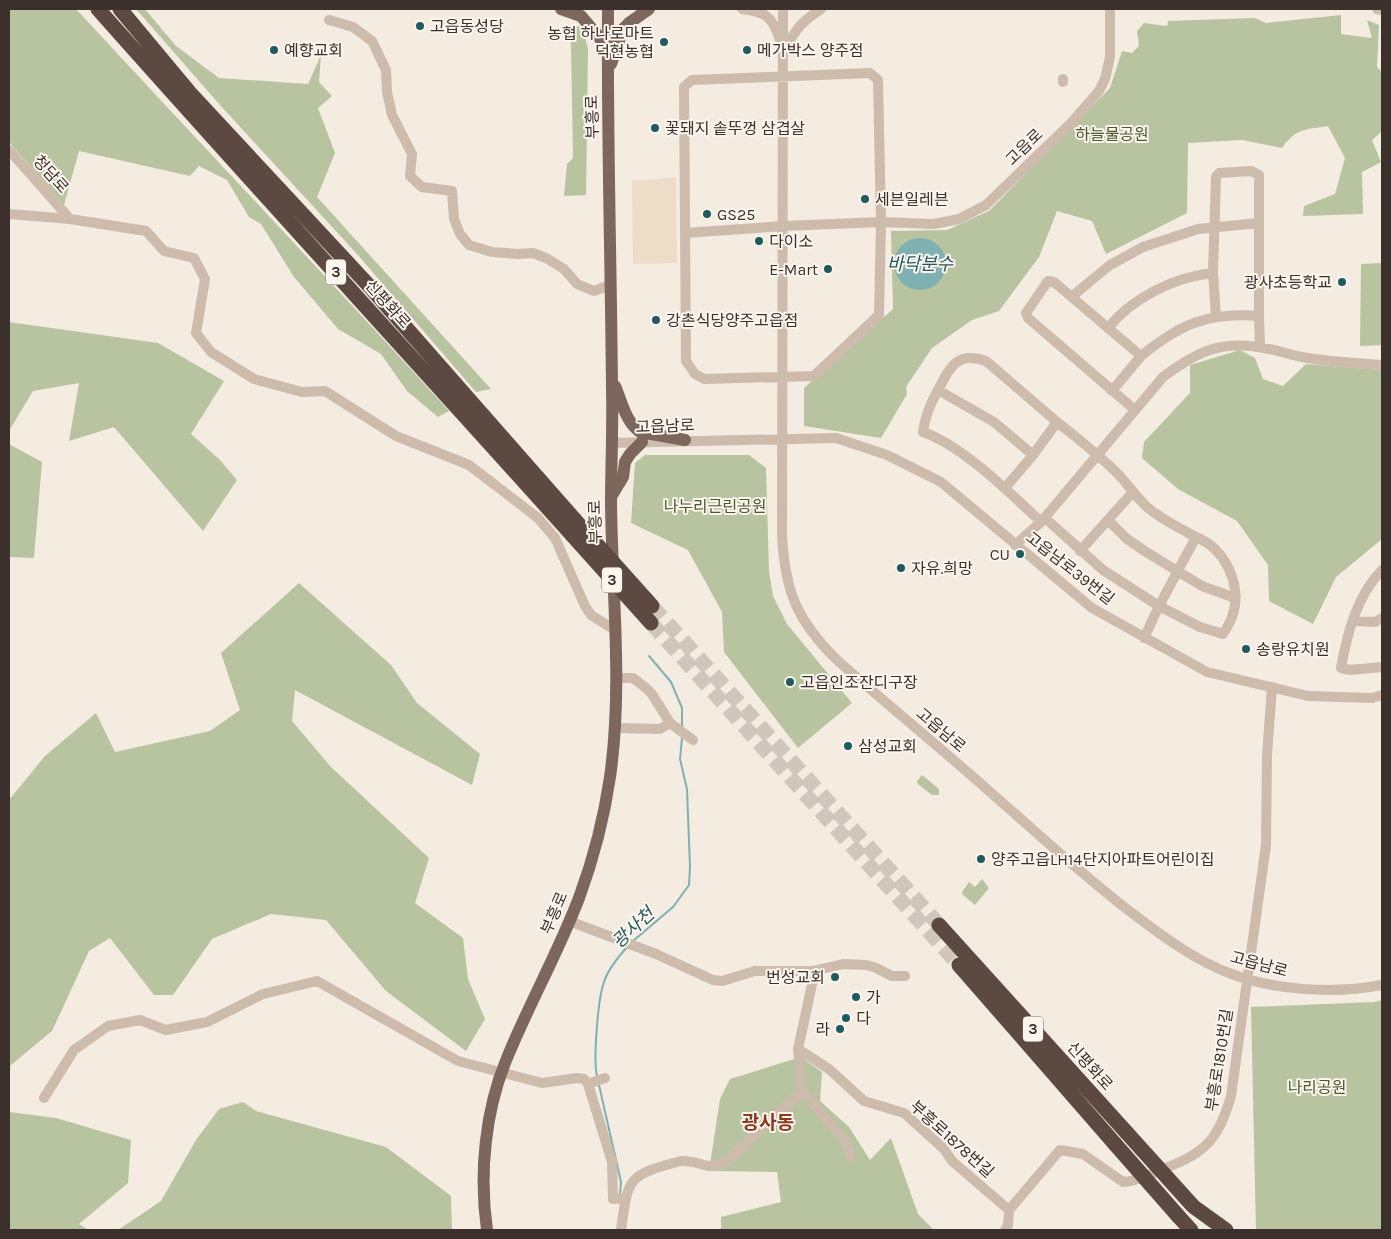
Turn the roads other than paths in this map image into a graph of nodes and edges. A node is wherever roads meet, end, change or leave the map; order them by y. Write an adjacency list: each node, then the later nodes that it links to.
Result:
1 (91, 9): 16 (highway)
2 (98, 9): 16 (highway, 신평화로 / 3)
3 (120, 9): 59 (highway, 신평화로 / 3, bridge)
4 (562, 9): 15 (main road)
5 (608, 9): 15 (main road, 부흥로)
6 (649, 9): 17 (main road)
7 (742, 9): 14 (street)
8 (783, 9): 14 (street)
9 (821, 9): 14 (street)
10 (1110, 9): 22 (street, 고읍로)
11 (1377, 9): 12 (street)
12 (1382, 10)
13 (330, 20): 28 (street)
14 (783, 50): 18 (street)
15 (608, 53): 17 (main road, 부흥로)
16 (138, 54): 63 (highway, 신평화로 / 3, bridge)
17 (608, 76): 28 (main road, 부흥로)
18 (783, 77): 22 (street); 24 (street); 26 (street)
19 (9, 150): 21 (street, 청담로)
20 (9, 214): 21 (street)
21 (70, 219): 64 (street)
22 (881, 222): 24 (street); 36 (street)
23 (1259, 223): 25 (street); 25 (street); 30 (street)
24 (784, 226): 26 (street); 36 (street)
25 (1214, 226): 27 (street); 29 (street)
26 (685, 233): 36 (street)
27 (1213, 273): 31 (street); 32 (street)
28 (610, 285): 37 (main road, 부흥로)
29 (1073, 297): 32 (street); 39 (street)
30 (1259, 316): 31 (street); 33 (street)
31 (1216, 317): 34 (street)
32 (1108, 328): 34 (street)
33 (1260, 347): 35 (street); 40 (street)
34 (1141, 356): 39 (street)
35 (1382, 365)
36 (783, 377): 42 (street)
37 (612, 378): 43 (main road); 44 (main road, 부흥로)
38 (938, 390): 41 (street); 47 (street); 48 (street)
39 (1112, 390): 40 (street)
40 (1135, 410): 46 (street)
41 (1058, 422): 46 (street); 47 (street)
42 (782, 438): 43 (street, 고읍남로); 54 (street, 고읍남로39번길); 78 (street, 고읍남로)
43 (685, 440): 45 (street, 고읍남로)
44 (612, 442): 45 (street, 고읍남로); 50 (main road, 부흥로)
45 (642, 442): 50 (main road)
46 (1098, 454): 49 (street); 51 (street)
47 (1033, 455): 48 (street)
48 (1005, 488): 51 (street)
49 (1132, 493): 52 (street); 53 (street)
50 (611, 497): 64 (main road, 부흥로)
51 (1043, 520): 54 (street); 55 (street)
52 (1108, 520): 55 (street); 57 (street)
53 (1196, 537): 57 (street); 58 (street)
54 (1015, 544): 65 (street, 고읍남로39번길)
55 (1080, 551): 60 (street)
56 (1382, 570): 62 (street)
57 (1178, 571): 58 (street); 60 (street)
58 (1235, 598): 60 (street)
59 (652, 606)
60 (1160, 606): 65 (street)
61 (1382, 618): 62 (street)
62 (1353, 621): 66 (street)
63 (651, 623)
64 (615, 630): 67 (main road, 부흥로)
65 (1144, 638): 68 (street, 고읍남로39번길)
66 (1382, 667)
67 (616, 678): 70 (street); 71 (main road, 부흥로)
68 (1272, 687): 69 (street, 고읍남로39번길); 78 (street)
69 (1382, 696)
70 (670, 723): 71 (street); 72 (street)
71 (616, 728): 73 (main road, 부흥로)
72 (693, 740)
73 (569, 921): 76 (street); 81 (main road, 부흥로)
74 (939, 925): 88 (highway, 신평화로 / 3, bridge)
75 (958, 965): 90 (highway, 신평화로 / 3, bridge)
76 (813, 971): 77 (street); 80 (street)
77 (905, 976)
78 (1246, 979): 79 (street, 고읍남로); 89 (street, 부흥로1810번길)
79 (1382, 985)
80 (798, 1049): 84 (street); 89 (street, 부흥로1878번길)
81 (502, 1073): 83 (street); 85 (street); 91 (main road, 부흥로)
82 (604, 1078): 83 (street)
83 (588, 1084): 87 (street)
84 (802, 1092): 86 (street); 87 (street)
85 (44, 1098)
86 (851, 1157)
87 (620, 1199): 92 (street)
88 (1193, 1206): 95 (highway, 신평화로 / 3); 96 (highway)
89 (1009, 1210): 93 (street, 부흥로1810번길)
90 (1183, 1224): 94 (highway, 신평화로 / 3)
91 (487, 1230)
92 (622, 1230)
93 (1005, 1230)
94 (1191, 1230)
95 (1214, 1230)
96 (1226, 1230)

